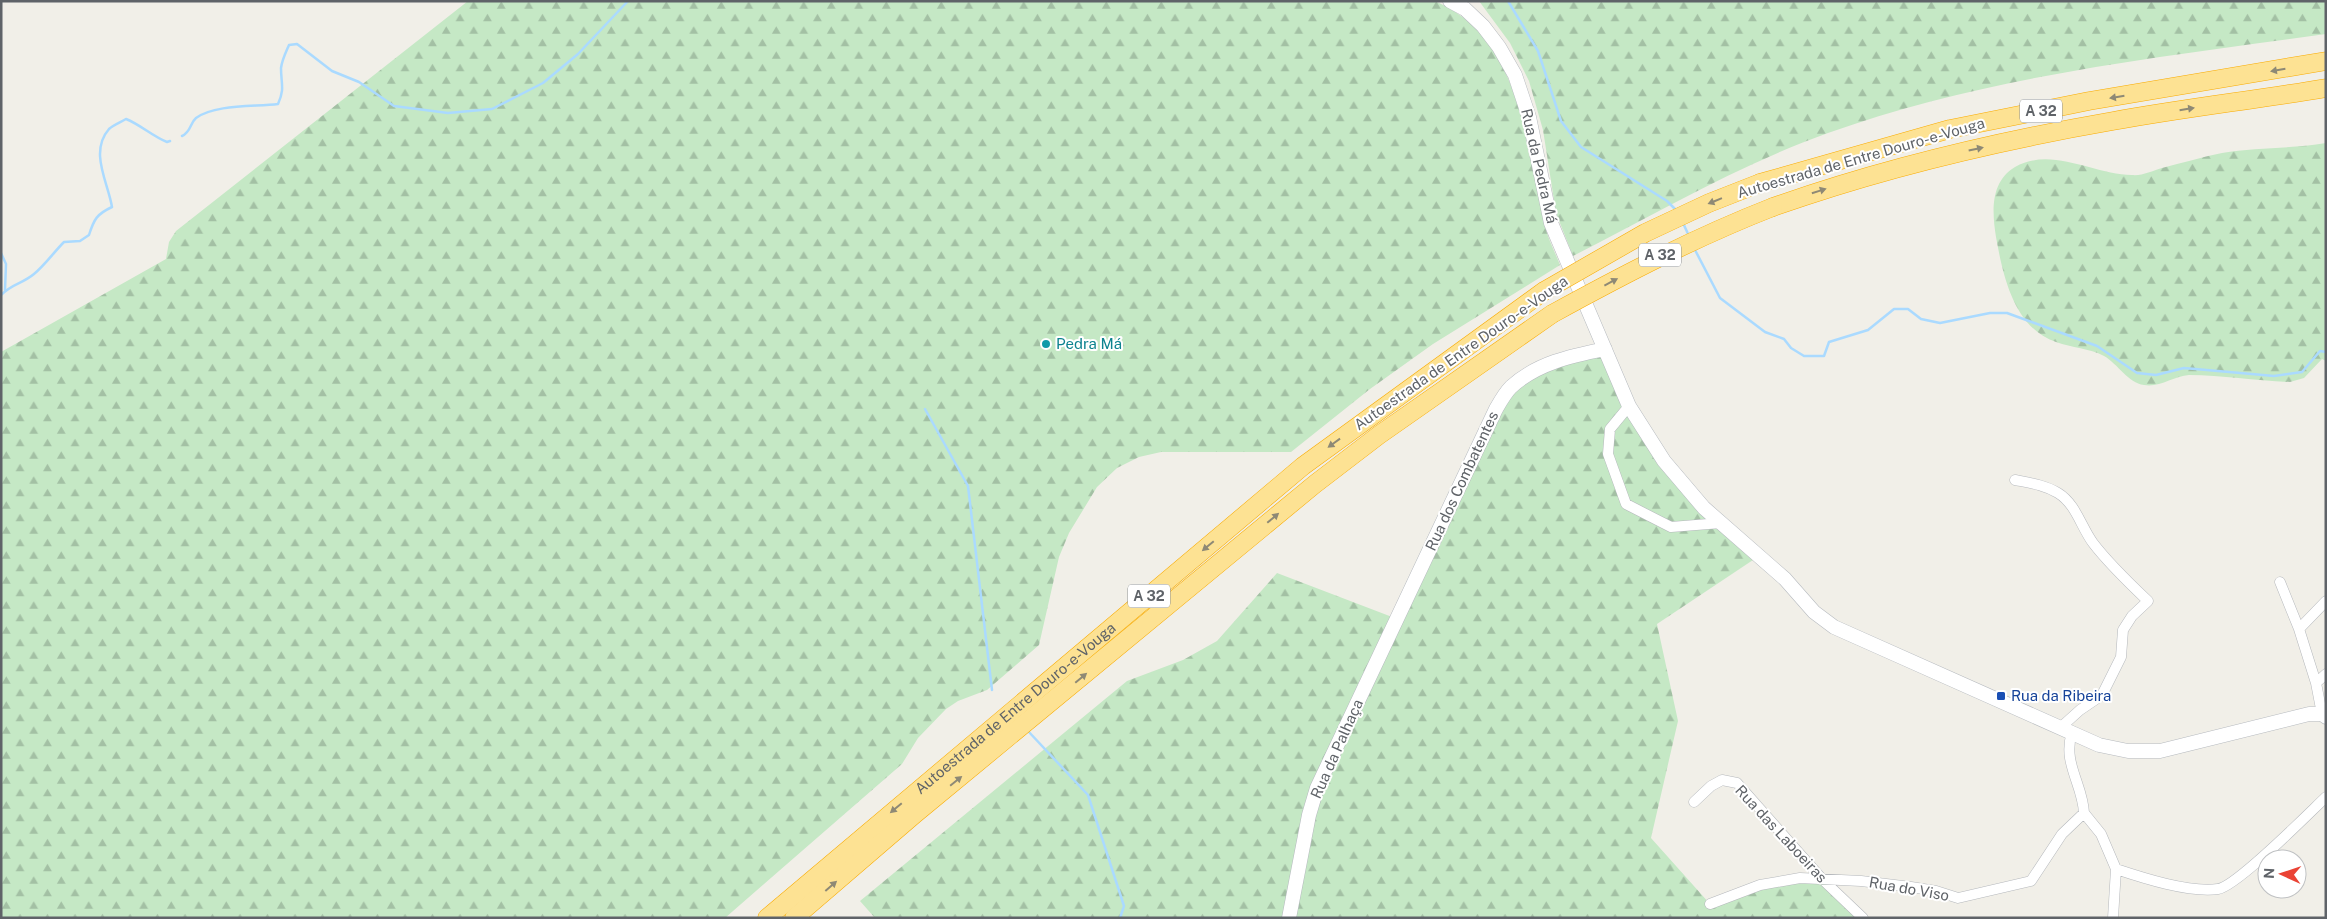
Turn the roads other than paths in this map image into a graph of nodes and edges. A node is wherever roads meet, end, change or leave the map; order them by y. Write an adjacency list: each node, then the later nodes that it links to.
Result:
1 (1450, 1): 4 (main road, Rua da Pedra Má)
2 (2326, 62): 22 (highway, Autoestrada de Entre Douro-e-Vouga / A 32, one-way to 22, bridge)
3 (2326, 88): 23 (highway, Autoestrada de Entre Douro-e-Vouga / A 32, one-way to 3, bridge)
4 (1605, 349): 5 (main road); 11 (main road, Rua dos Combatentes)
5 (1629, 406): 7 (main road); 7 (street)
6 (2014, 480): 15 (street)
7 (1721, 523): 15 (main road)
8 (2280, 582): 10 (street)
9 (2326, 601): 10 (street)
10 (2299, 629): 13 (street)
11 (1373, 671): 24 (main road, Rua da Palhaça)
12 (2326, 674): 13 (street)
13 (2316, 683): 14 (street)
14 (2324, 715): 15 (main road)
15 (2066, 731): 18 (street)
16 (2326, 797): 19 (street)
17 (1694, 802): 20 (street, Rua das Laboeiras)
18 (2084, 813): 19 (street); 20 (street, Rua do Viso)
19 (2116, 869): 26 (street)
20 (1822, 879): 21 (street, Rua do Viso); 25 (street, Rua das Laboeiras)
21 (1710, 904)
22 (767, 918)
23 (794, 918)
24 (1289, 918)
25 (1863, 918)
26 (2113, 918)

